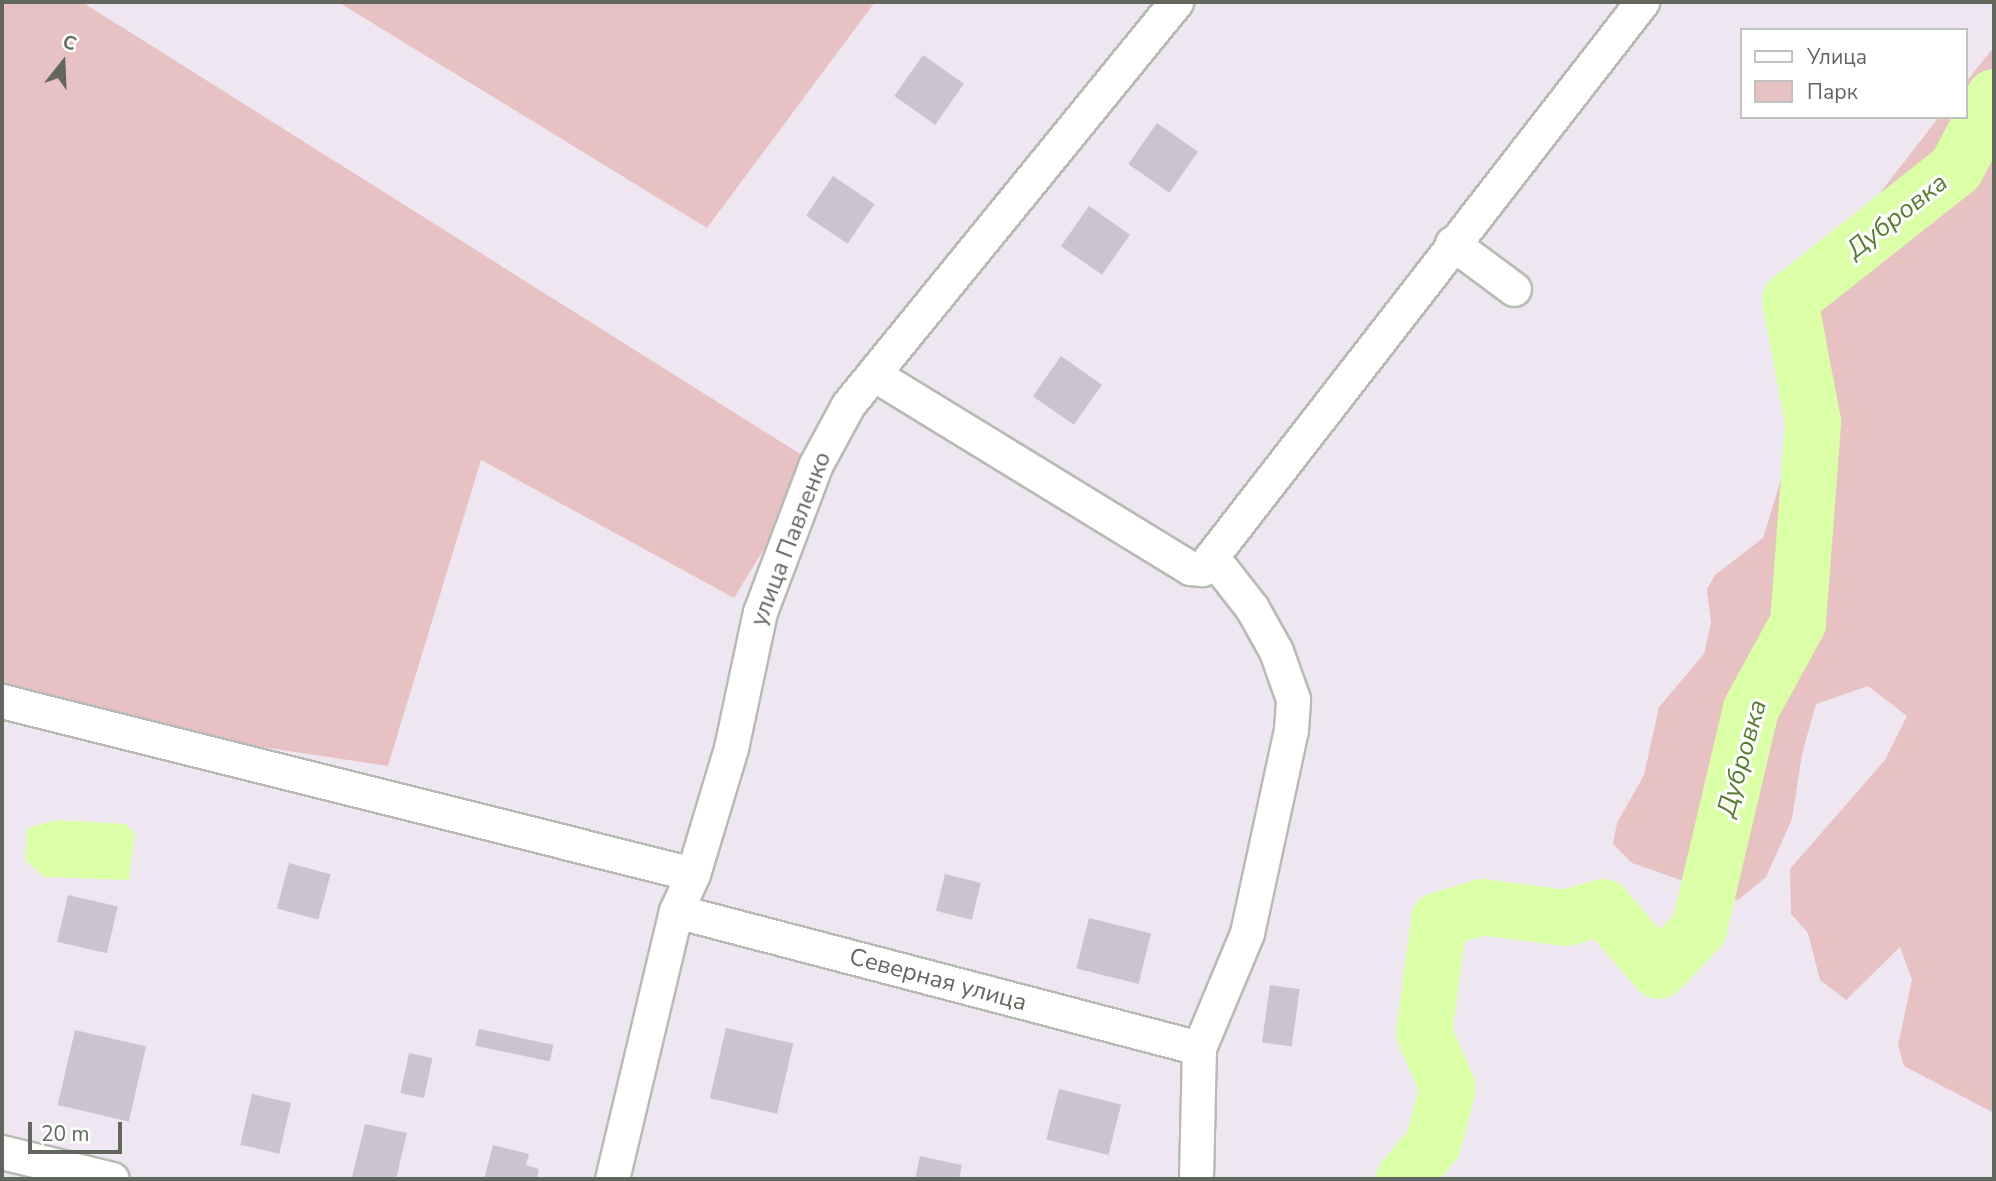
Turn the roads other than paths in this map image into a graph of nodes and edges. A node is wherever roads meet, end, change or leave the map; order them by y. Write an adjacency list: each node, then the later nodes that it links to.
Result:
1 (1176, 2): 5 (street, улица Павленко)
2 (1643, 2): 3 (street)
3 (1452, 243): 4 (street); 6 (street)
4 (1514, 289)
5 (875, 375): 6 (street); 8 (street, улица Павленко)
6 (1213, 558): 10 (street)
7 (2, 701): 8 (street)
8 (693, 874): 9 (street, улица Павленко)
9 (676, 911): 10 (street, Северная улица); 13 (street, улица Павленко)
10 (1199, 1048): 14 (street)
11 (2, 1152): 12 (street)
12 (112, 1179)
13 (612, 1179)
14 (1196, 1179)

